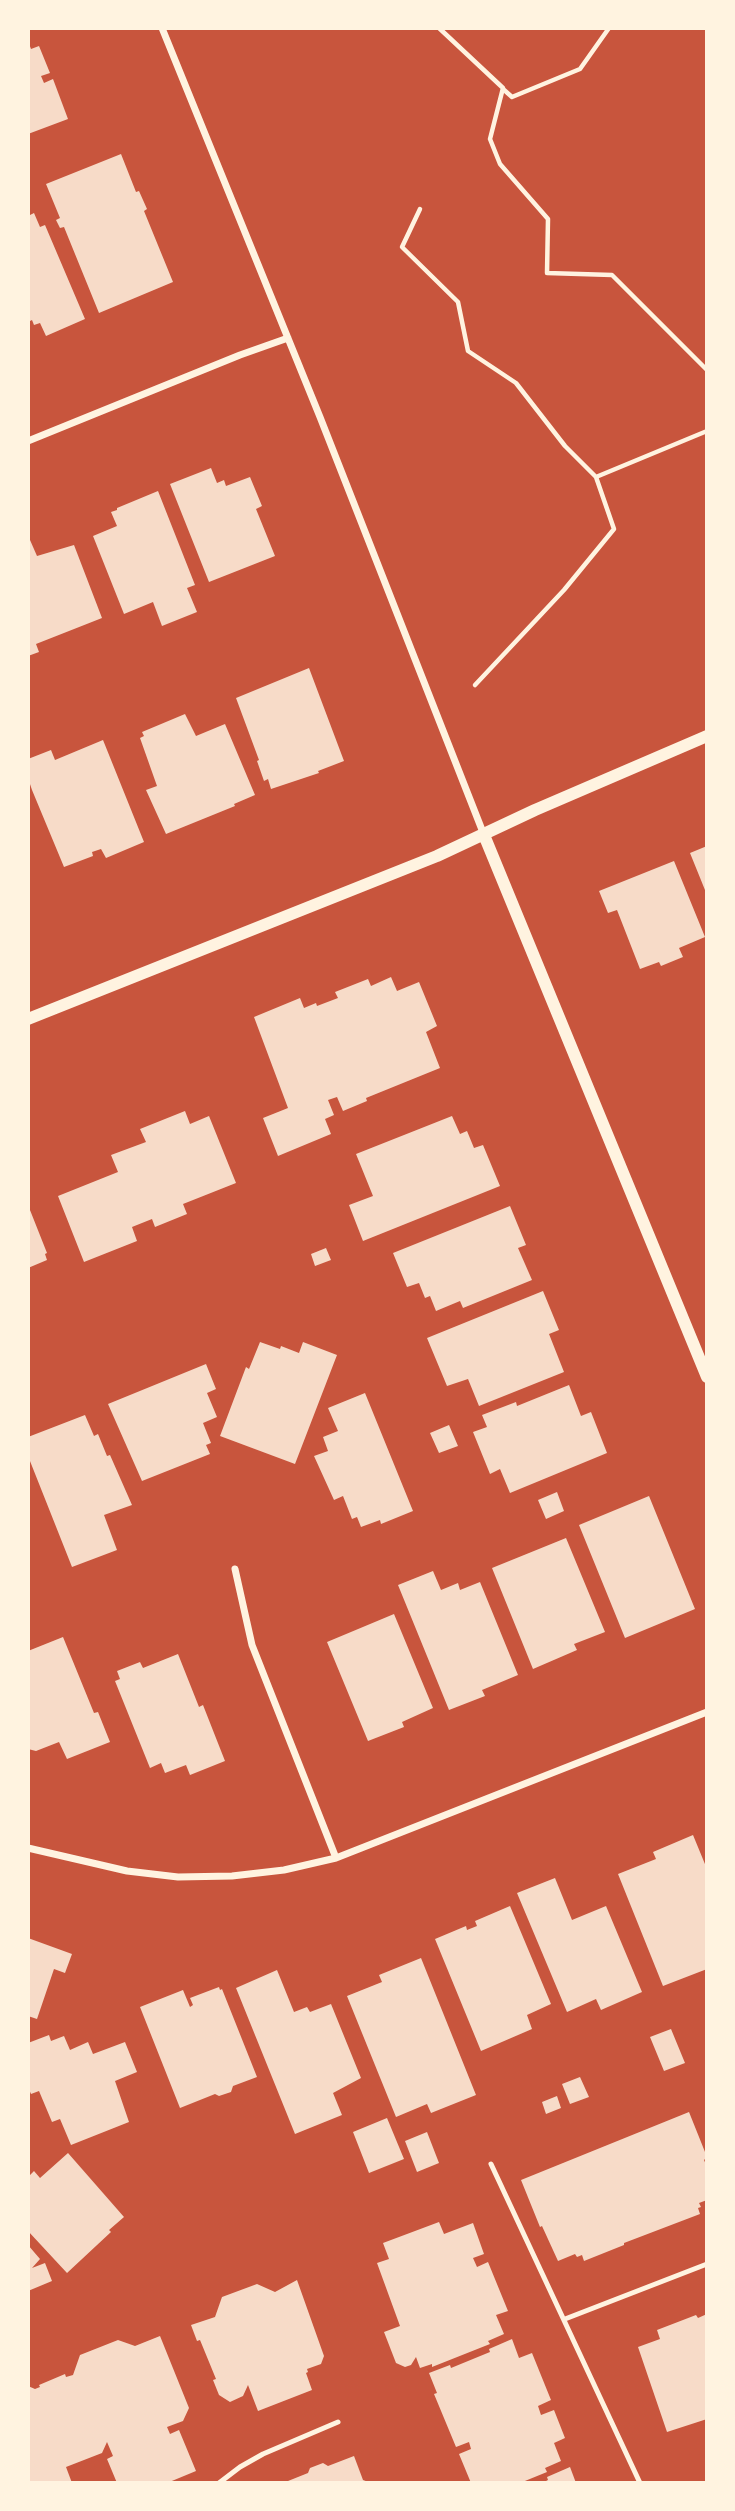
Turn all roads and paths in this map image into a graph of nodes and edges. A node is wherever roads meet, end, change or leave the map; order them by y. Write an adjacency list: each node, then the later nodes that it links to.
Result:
1 (162, 28): 6 (street)
2 (439, 28): 4 (path)
3 (609, 28): 4 (path)
4 (503, 88): 7 (path)
5 (420, 209): 10 (path)
6 (288, 338): 9 (street); 13 (street)
7 (707, 370)
8 (707, 431): 10 (path)
9 (28, 441)
10 (596, 477): 11 (path)
11 (475, 685)
12 (707, 736): 13 (street)
13 (484, 835): 14 (street); 15 (street)
14 (28, 1018)
15 (707, 1377)
16 (235, 1569): 19 (street)
17 (707, 1712): 19 (street)
18 (28, 1848): 19 (street)
19 (336, 1858)
20 (491, 2164): 22 (lane)
21 (707, 2264): 22 (lane)
22 (565, 2319): 25 (lane)
23 (338, 2422): 24 (lane)
24 (219, 2483)
25 (640, 2483)

